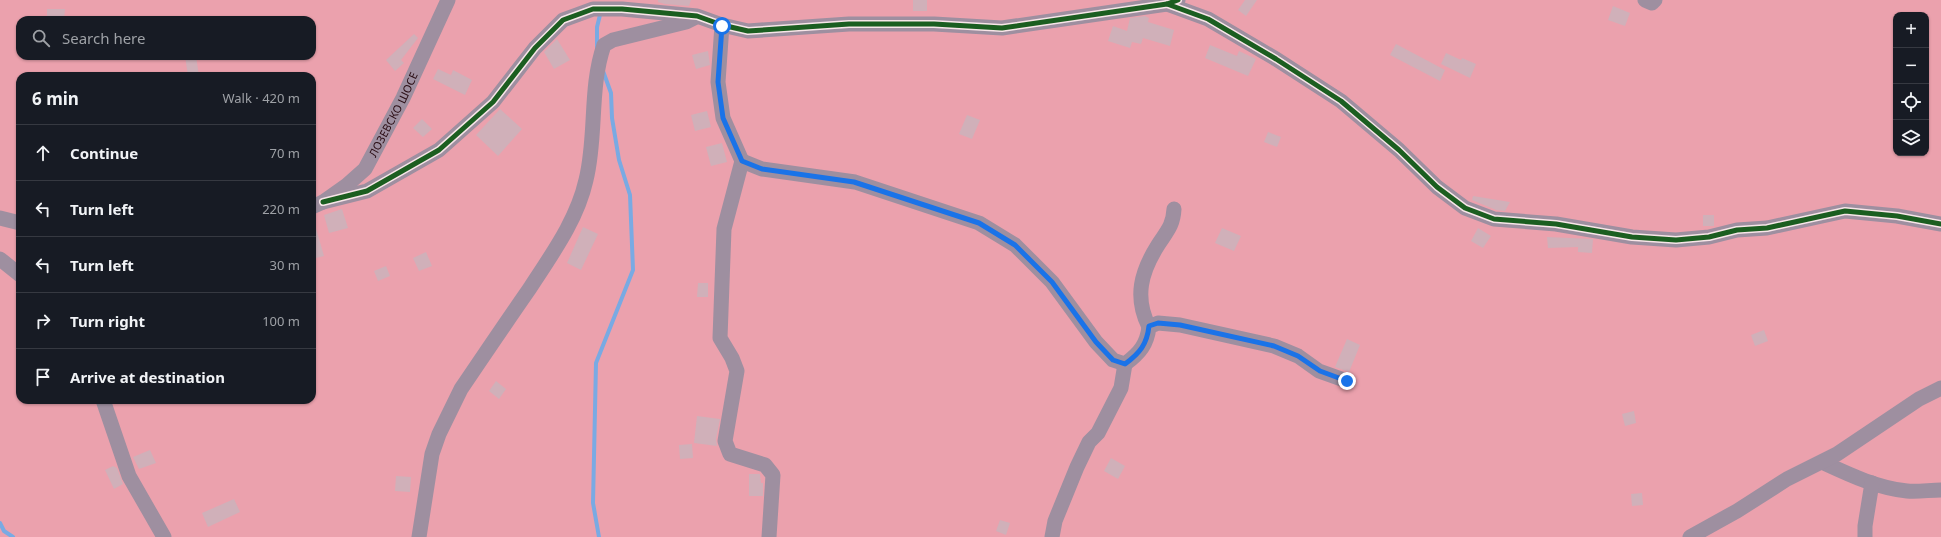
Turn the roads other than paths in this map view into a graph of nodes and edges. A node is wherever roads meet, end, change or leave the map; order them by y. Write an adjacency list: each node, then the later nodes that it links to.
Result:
1 (448, 0): 8 (street, ЛОЗЕВСКО ШОСЕ)
2 (1645, 0): 3 (street)
3 (1655, 0)
4 (1173, 2): 6 (street); 12 (street)
5 (697, 16): 6 (street); 8 (street); 24 (street)
6 (722, 26): 7 (street)
7 (742, 161): 16 (street); 25 (street)
8 (317, 204)
9 (1174, 209): 15 (street)
10 (0, 218): 11 (street)
11 (16, 222)
12 (1941, 224)
13 (0, 259): 14 (street)
14 (16, 272)
15 (1149, 326): 16 (street); 17 (street)
16 (1125, 364): 26 (street)
17 (1347, 381)
18 (1941, 388): 20 (street)
19 (104, 404): 23 (street)
20 (1822, 462): 21 (street); 27 (street)
21 (1872, 483): 22 (street); 28 (street)
22 (1941, 490)
23 (164, 537)
24 (419, 537)
25 (769, 537)
26 (1052, 537)
27 (1690, 537)
28 (1865, 537)

